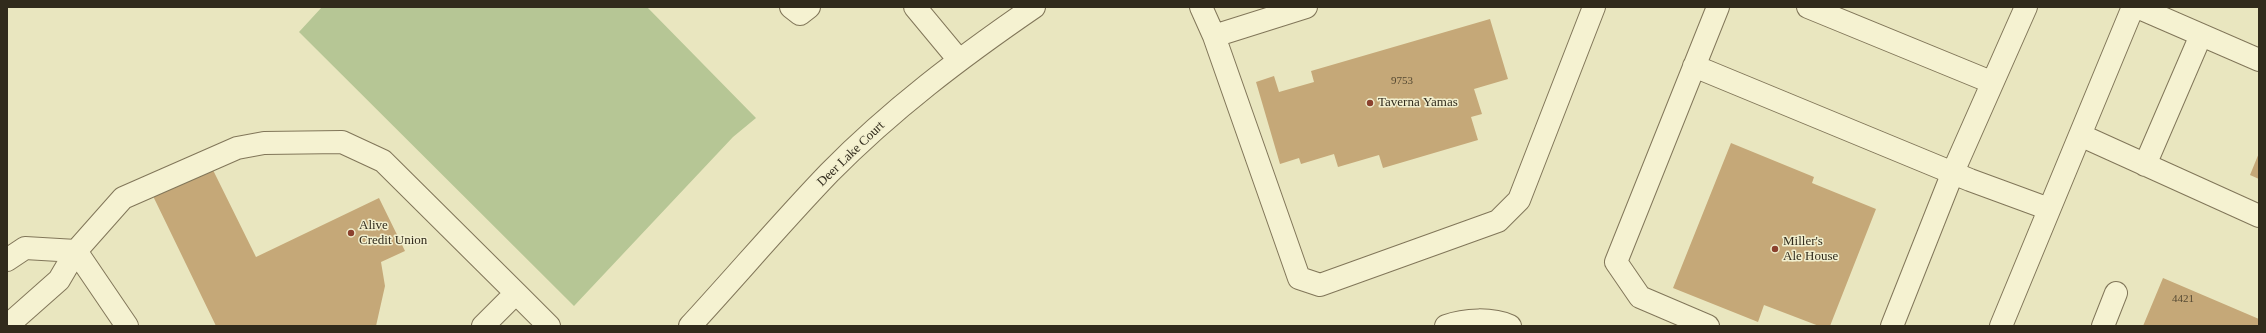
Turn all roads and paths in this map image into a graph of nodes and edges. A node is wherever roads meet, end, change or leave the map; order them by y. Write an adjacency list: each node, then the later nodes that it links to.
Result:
1 (791, 7): 2 (street)
2 (809, 7)
3 (915, 7): 15 (street)
4 (1034, 7): 15 (street, Deer Lake Court)
5 (1200, 7): 14 (street)
6 (1306, 7): 14 (street)
7 (1594, 7): 14 (street)
8 (1718, 7): 17 (street)
9 (1808, 7): 18 (street)
10 (2026, 7): 18 (street)
11 (2133, 7): 19 (street)
12 (2137, 7): 13 (street)
13 (2201, 35): 16 (street); 20 (street)
14 (1214, 36)
15 (959, 60): 32 (street, Deer Lake Court)
16 (2259, 60)
17 (1694, 66): 21 (street); 35 (street)
18 (1991, 82): 21 (street)
19 (2080, 135): 20 (street); 22 (street)
20 (2145, 165): 23 (street)
21 (1953, 172): 22 (street); 36 (street)
22 (2049, 209): 37 (street)
23 (2259, 216)
24 (76, 251): 25 (street); 26 (street); 28 (street); 29 (street)
25 (7, 260)
26 (516, 292): 30 (street); 31 (street)
27 (2116, 294): 38 (street)
28 (7, 326)
29 (127, 326)
30 (483, 326)
31 (549, 326)
32 (690, 326)
33 (1446, 326): 34 (street)
34 (1510, 326)
35 (1708, 326)
36 (1892, 326)
37 (2001, 326)
38 (2104, 326)

